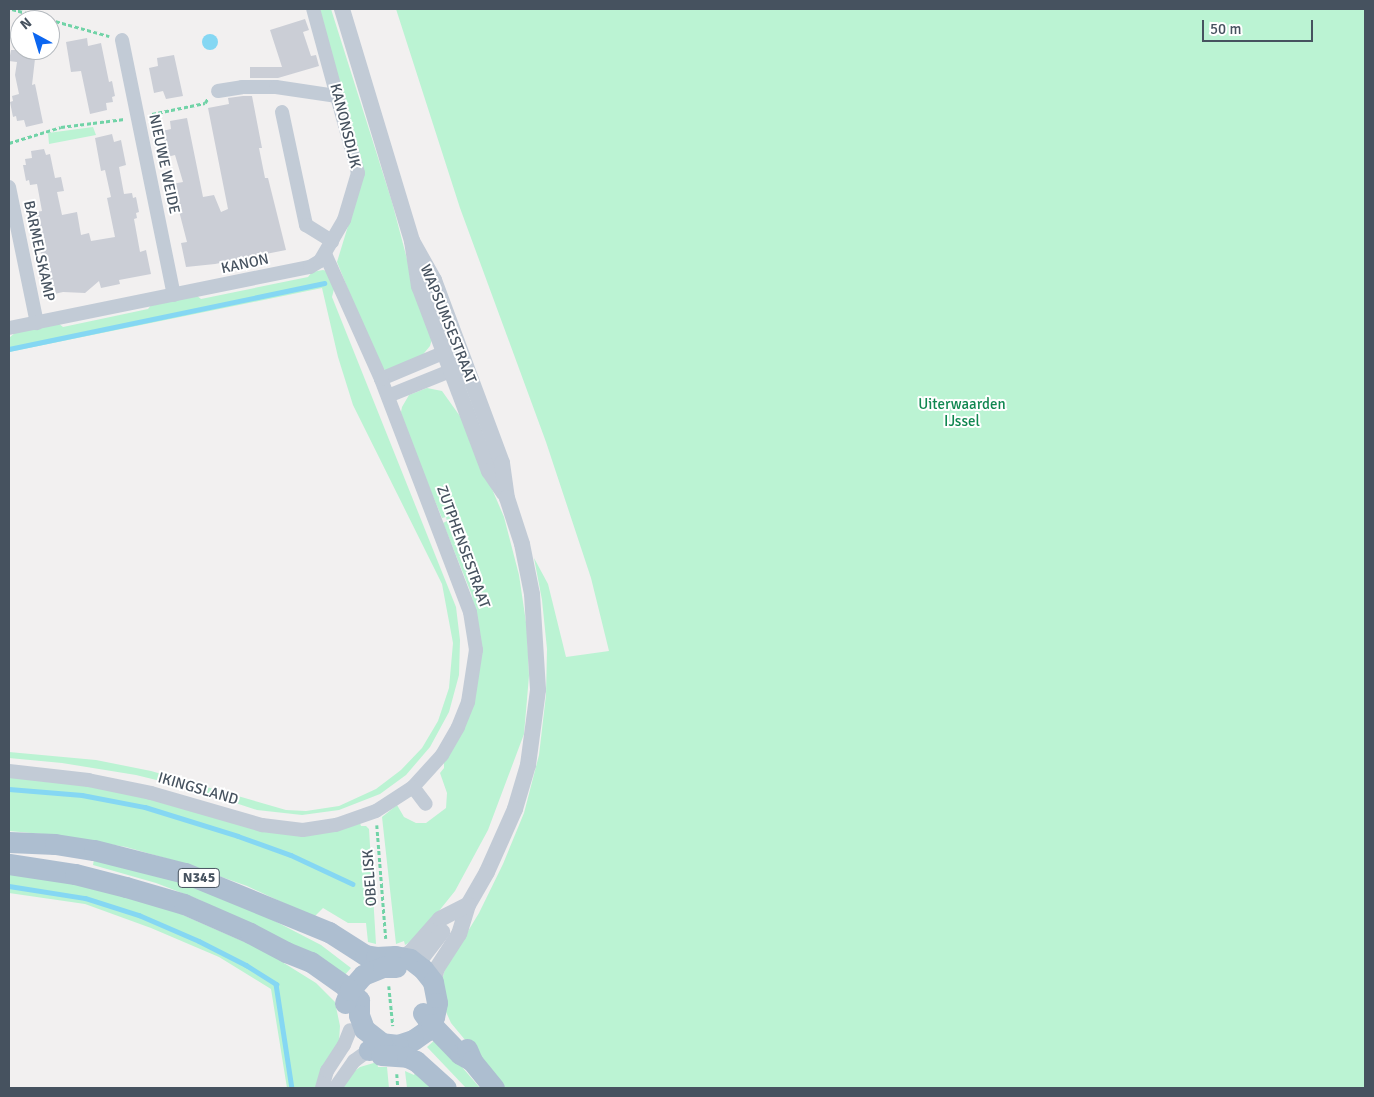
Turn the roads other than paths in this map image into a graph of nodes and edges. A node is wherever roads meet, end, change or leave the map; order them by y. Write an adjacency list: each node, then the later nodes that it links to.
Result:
1 (313, 9): 5 (street, KANONSDIJK)
2 (342, 9): 9 (street, KANONSDIJK)
3 (122, 40): 11 (street, NIEUWE WEIDE)
4 (218, 91): 5 (street)
5 (337, 96): 8 (street, KANONSDIJK)
6 (282, 112): 8 (street)
7 (9, 186): 12 (street, BARMELSKAMP)
8 (332, 241): 10 (street, KANON)
9 (412, 242): 14 (street, WAPSUMSESTRAAT); 15 (street, WAPSUMSESTRAAT)
10 (324, 254): 11 (street, KANON); 17 (street, ZUTPHENSESTRAAT)
11 (174, 295): 12 (street, KANON)
12 (37, 323): 13 (street, KANON)
13 (9, 328)
14 (443, 353): 15 (street); 16 (street, WAPSUMSESTRAAT); 17 (street)
15 (463, 356): 16 (street); 19 (street, WAPSUMSESTRAAT)
16 (450, 371): 18 (street); 19 (street, WAPSUMSESTRAAT)
17 (381, 379): 18 (street, ZUTPHENSESTRAAT)
18 (388, 396): 21 (street, ZUTPHENSESTRAAT)
19 (507, 498): 26 (street, WAPSUMSESTRAAT)
20 (9, 771): 23 (street, IKINGSLAND)
21 (413, 787): 22 (street); 23 (street, ZUTPHENSESTRAAT)
22 (426, 804)
23 (376, 811)
24 (9, 842): 27 (main road, N345)
25 (9, 864): 29 (main road, N345)
26 (468, 905): 27 (street); 28 (street, WAPSUMSESTRAAT)
27 (394, 960): 28 (main road, N345); 29 (main road); 30 (main road)
28 (433, 982): 30 (main road)
29 (347, 996): 31 (main road); 32 (main road, N345)
30 (434, 1017): 33 (main road); 38 (main road)
31 (350, 1030): 32 (main road); 34 (street)
32 (382, 1040): 33 (main road, N345); 35 (street)
33 (400, 1056): 36 (main road, N345); 37 (main road, N345)
34 (322, 1088)
35 (335, 1088)
36 (446, 1088)
37 (453, 1088)
38 (494, 1088)

